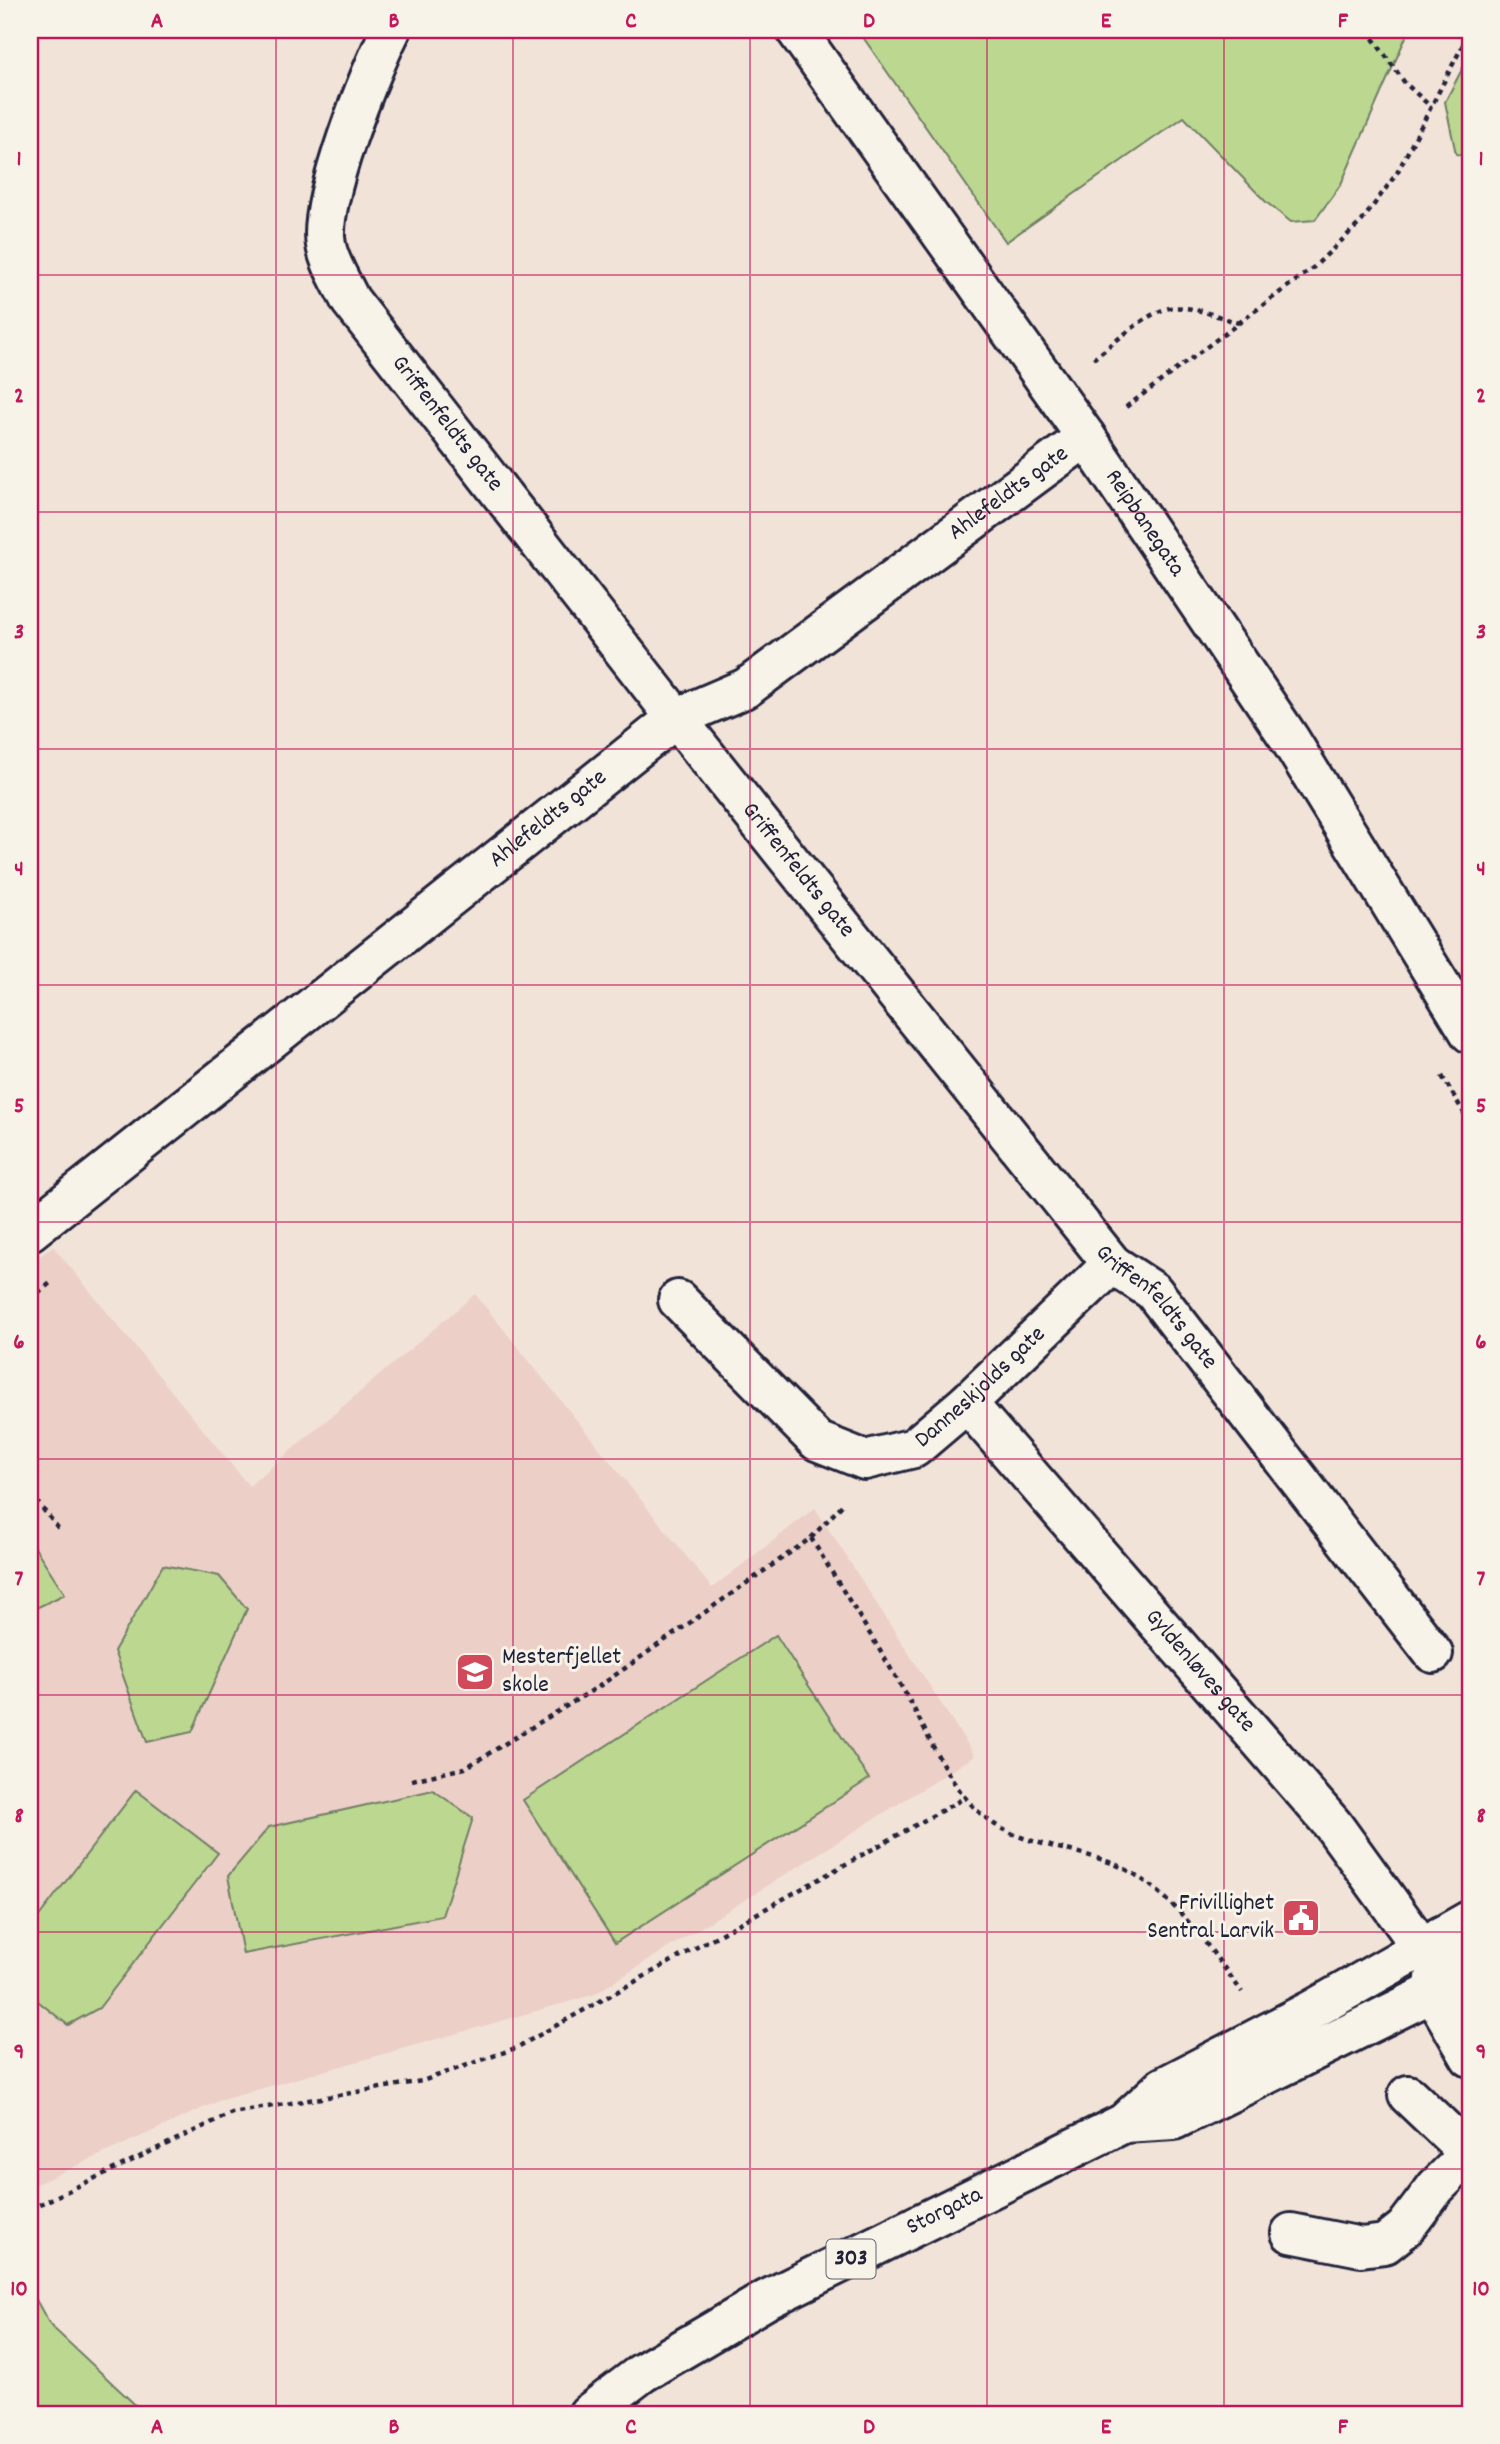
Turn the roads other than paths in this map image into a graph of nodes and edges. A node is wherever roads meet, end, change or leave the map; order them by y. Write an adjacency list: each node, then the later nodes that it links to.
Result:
1 (391, 30): 4 (street, Griffenfeldts gate)
2 (796, 30): 3 (street, Reipbanegata)
3 (1086, 436): 4 (street, Ahlefeldts gate); 5 (street, Reipbanegata)
4 (676, 718): 6 (street, Ahlefeldts gate); 7 (street, Griffenfeldts gate)
5 (1470, 1033)
6 (30, 1231)
7 (1112, 1264): 9 (street, Danneskjolds gate); 10 (street, Griffenfeldts gate)
8 (678, 1300): 9 (street, Danneskjolds gate)
9 (967, 1403): 11 (street, Gyldenløves gate)
10 (1433, 1653)
11 (1451, 1938): 13 (street); 16 (street, Storgata / 303)
12 (1470, 1974): 13 (street, Storgata / 303)
13 (1433, 1993): 14 (street); 16 (street, Storgata / 303)
14 (1470, 2057)
15 (1408, 2095): 17 (street)
16 (1124, 2123): 19 (street, Storgata / 303)
17 (1470, 2154): 18 (street)
18 (1291, 2233)
19 (588, 2414)

